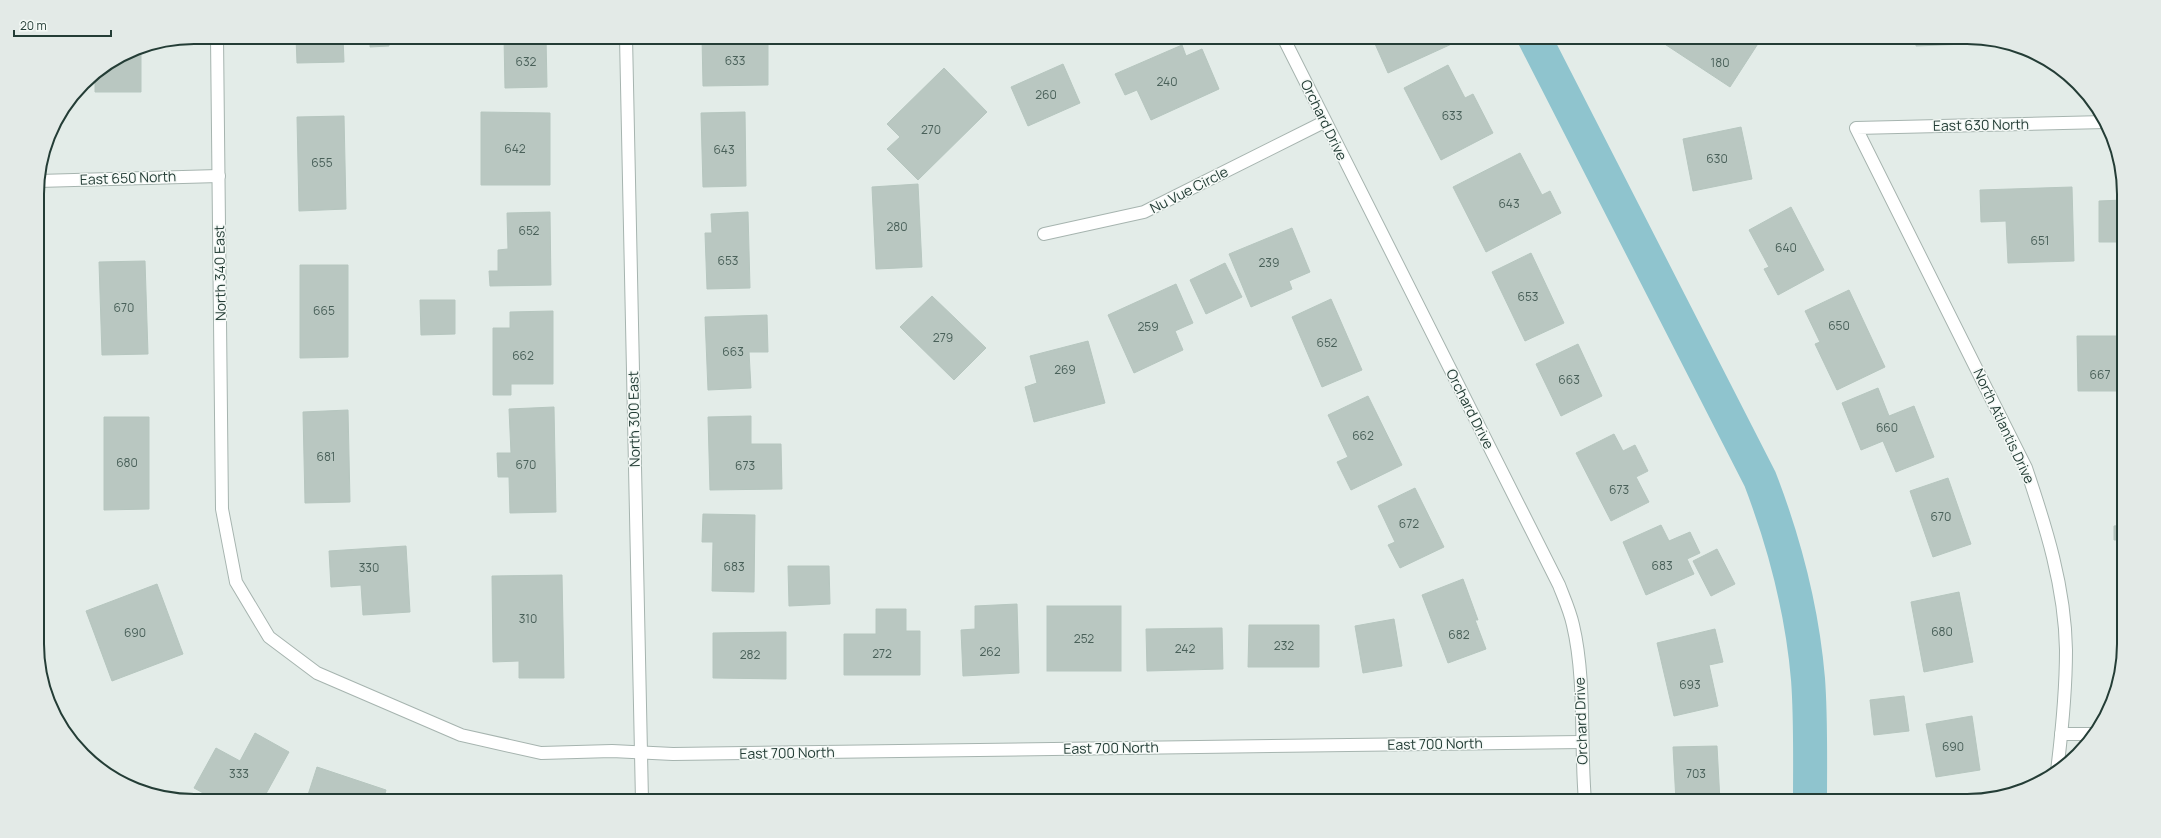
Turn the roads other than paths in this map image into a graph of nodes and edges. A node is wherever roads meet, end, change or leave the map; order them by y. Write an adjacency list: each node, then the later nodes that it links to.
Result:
1 (217, 44): 7 (street, North 340 East)
2 (626, 44): 13 (street, North 300 East)
3 (1286, 44): 4 (street, Orchard Drive)
4 (1324, 122): 9 (street, Nu Vue Circle); 12 (street, Orchard Drive)
5 (2099, 122): 6 (street, East 630 North)
6 (1856, 128): 10 (street, North Atlantis Drive)
7 (219, 176): 8 (street, East 650 North); 13 (street, North 340 East)
8 (44, 181)
9 (1044, 234)
10 (2061, 734): 11 (street); 14 (street, North Atlantis Drive)
11 (2087, 734)
12 (1581, 742): 13 (street, East 700 North); 16 (street, Orchard Drive)
13 (641, 754): 15 (street, North 300 East)
14 (2058, 763)
15 (642, 794)
16 (1585, 794)

